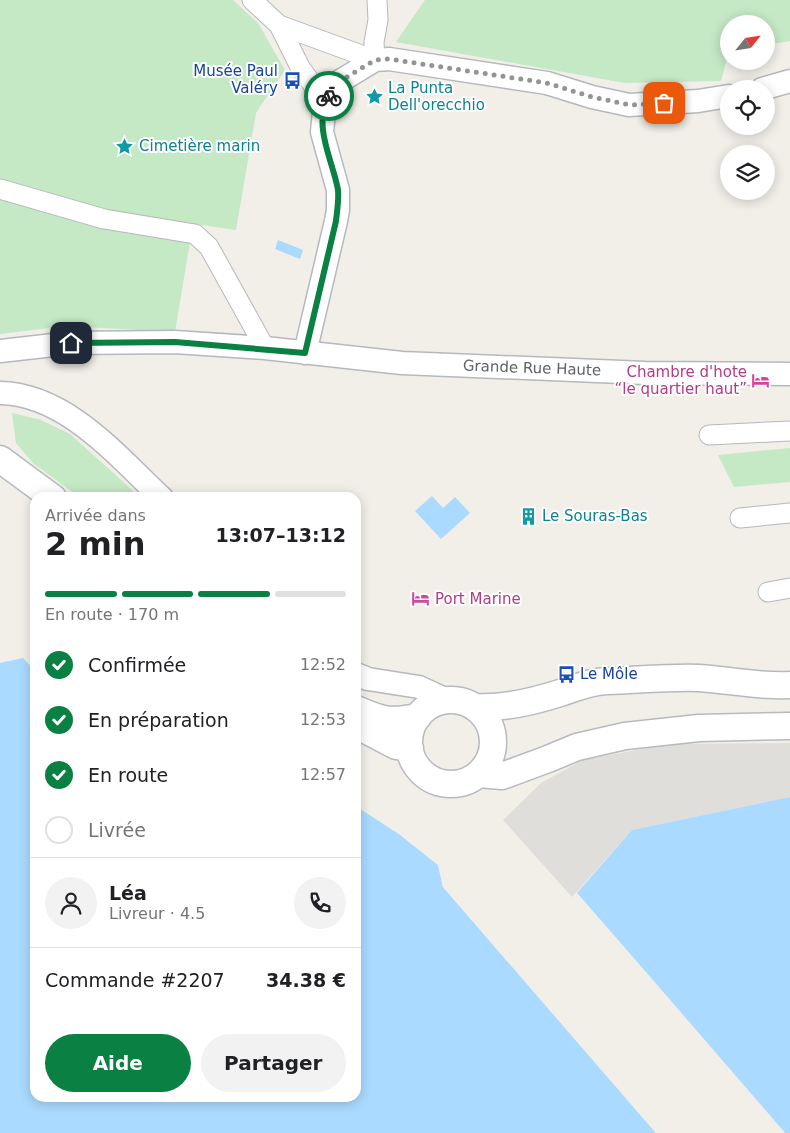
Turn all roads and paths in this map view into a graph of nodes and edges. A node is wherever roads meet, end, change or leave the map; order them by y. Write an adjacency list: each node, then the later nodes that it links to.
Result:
1 (252, 0): 3 (street)
2 (377, 0): 4 (street)
3 (279, 25): 4 (street); 8 (street)
4 (375, 60): 7 (street); 8 (street)
5 (790, 80): 6 (street)
6 (775, 85)
7 (720, 97)
8 (325, 102): 12 (street)
9 (0, 189): 10 (street)
10 (265, 348): 11 (street, Grande Rue Haute); 12 (street, Grande Rue Haute)
11 (0, 351)
12 (305, 353): 13 (street, Grande Rue Haute)
13 (790, 374)
14 (0, 393): 19 (street)
15 (790, 431): 16 (street)
16 (709, 435)
17 (0, 459): 18 (main road)
18 (45, 492)
19 (156, 492)
20 (790, 513): 21 (street)
21 (740, 518)
22 (790, 588): 23 (street)
23 (768, 592)
24 (361, 676): 25 (street)
25 (407, 684): 27 (street); 30 (street)
26 (790, 685): 28 (main road)
27 (447, 700): 28 (main road); 30 (main road)
28 (474, 708): 34 (main road)
29 (361, 711): 30 (main road)
30 (420, 715): 33 (main road)
31 (790, 726): 34 (main road)
32 (361, 728): 33 (main road)
33 (410, 748): 34 (main road)
34 (478, 774)

